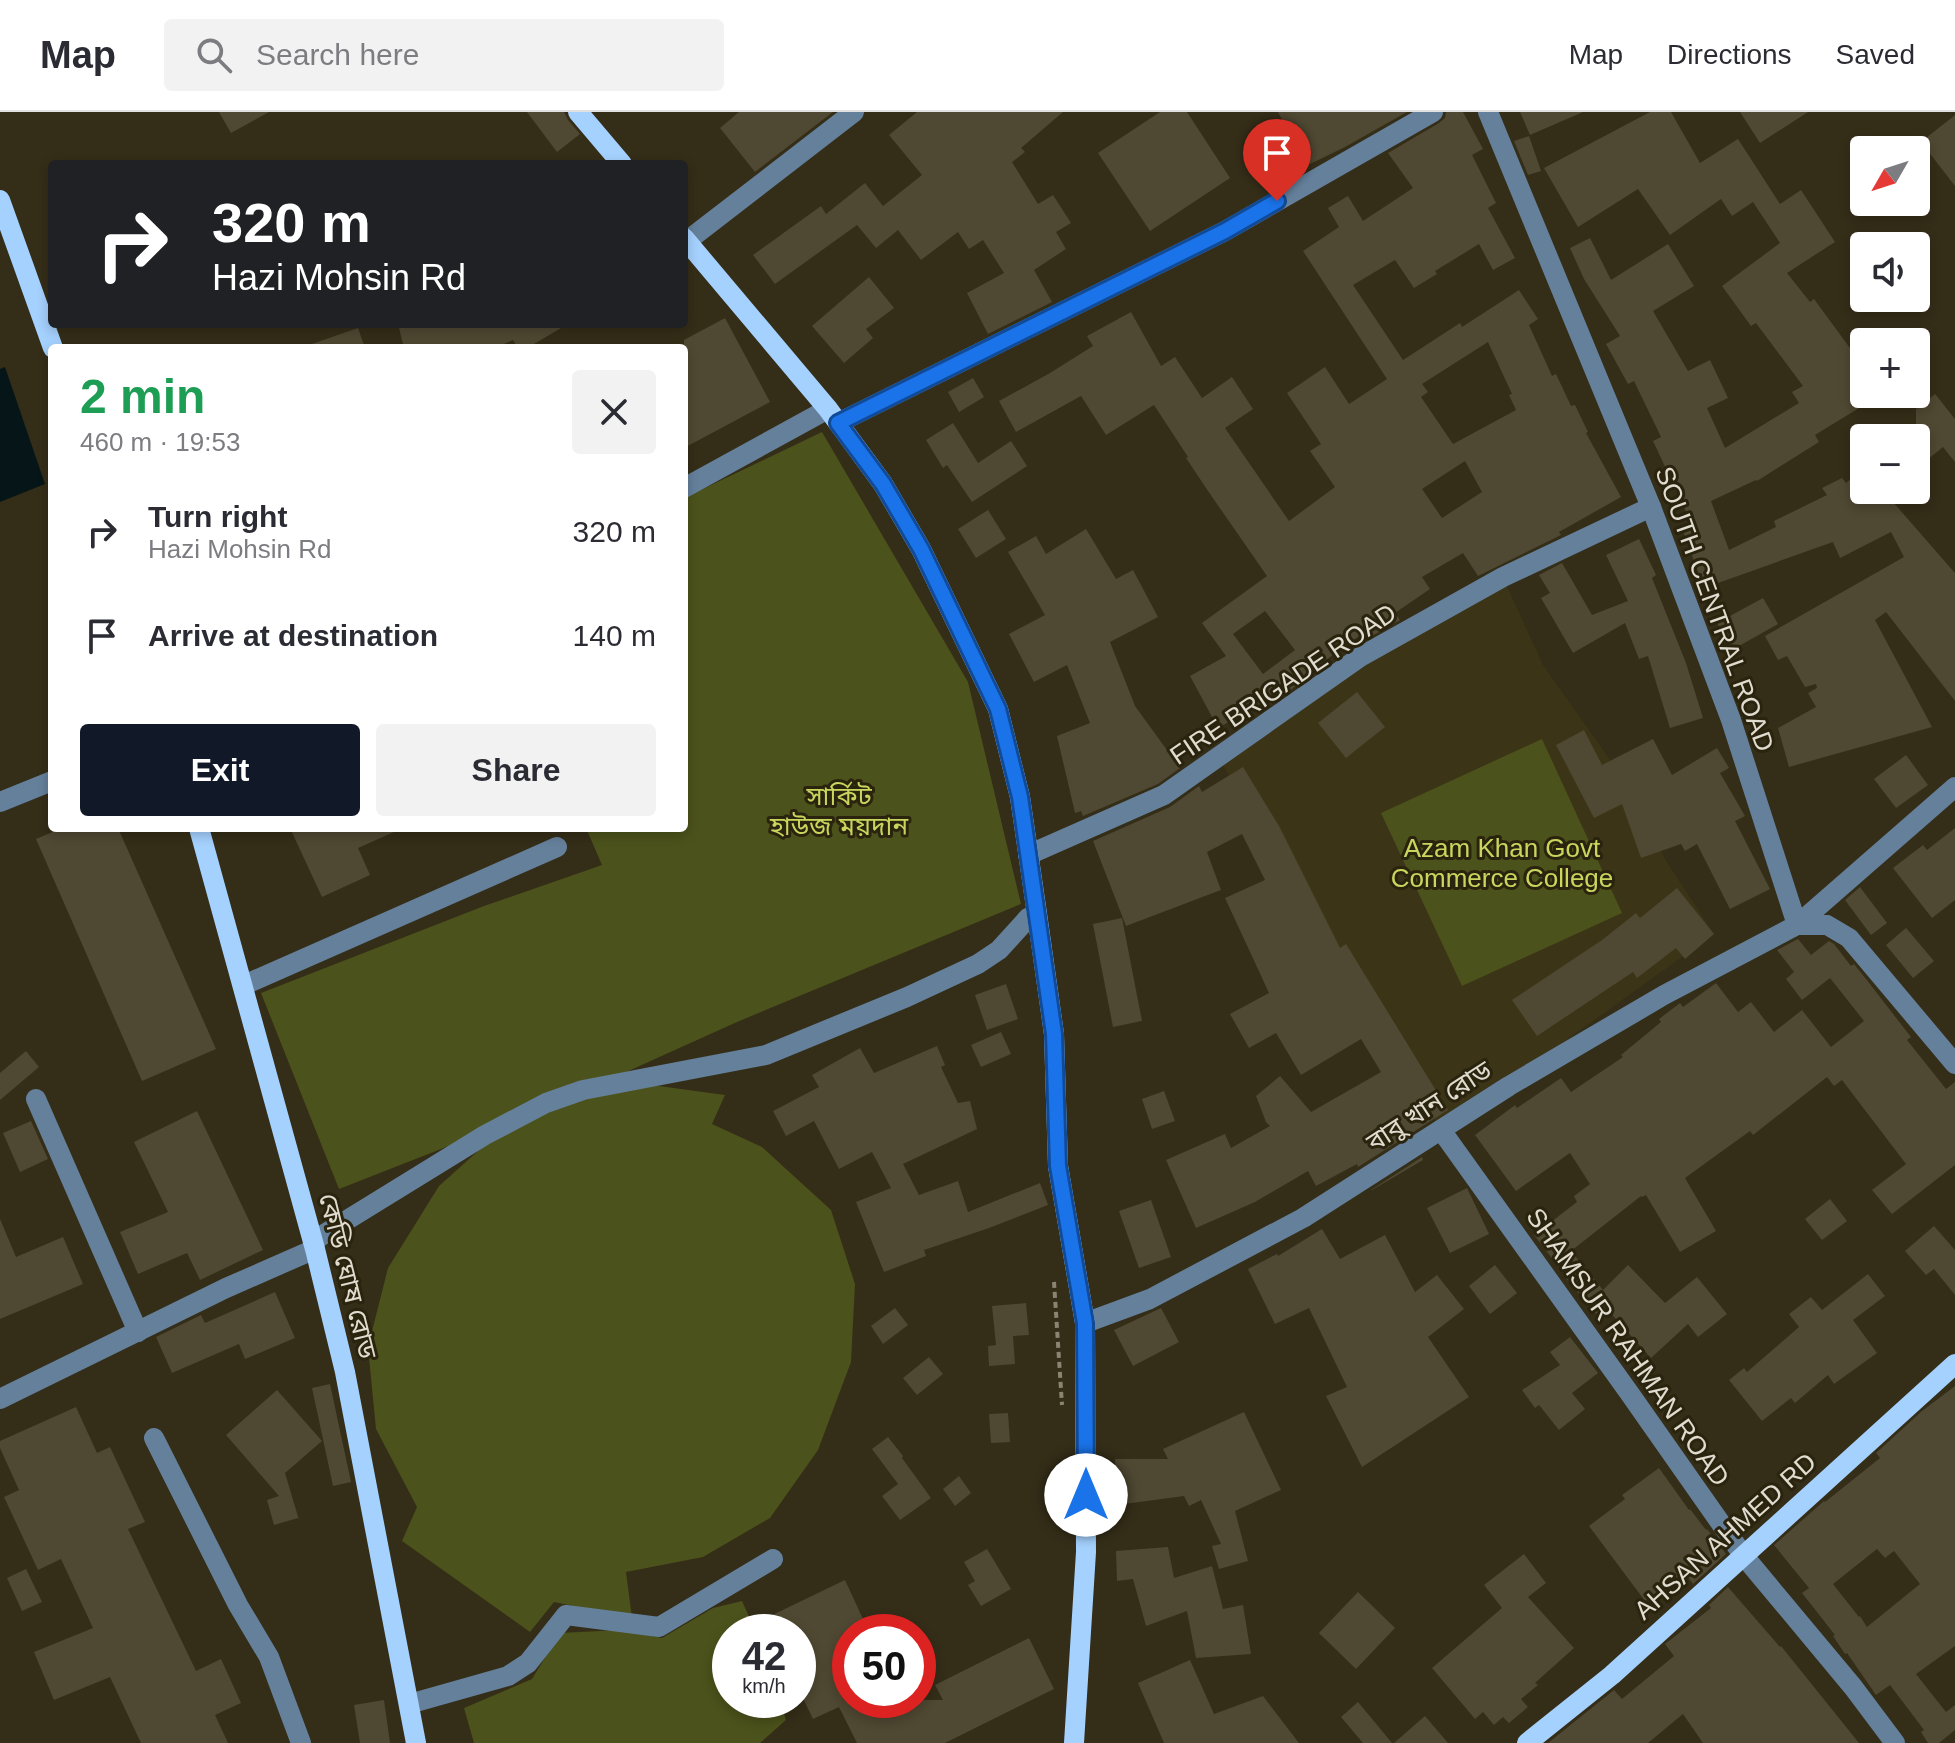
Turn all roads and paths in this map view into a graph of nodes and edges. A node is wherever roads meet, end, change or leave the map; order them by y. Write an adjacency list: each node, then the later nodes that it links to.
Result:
1 (578, 112): 5 (main road)
2 (854, 112): 7 (street)
3 (1433, 112): 10 (street)
4 (1488, 112): 12 (street, SOUTH CENTRAL ROAD)
5 (619, 160)
6 (0, 200): 9 (main road)
7 (688, 237)
8 (688, 243): 10 (main road)
9 (52, 344)
10 (833, 416): 11 (street); 18 (main road)
11 (688, 486)
12 (1651, 507): 18 (street, FIRE BRIGADE ROAD); 20 (street, SOUTH CENTRAL ROAD)
13 (48, 783): 15 (street)
14 (1955, 787): 20 (street, বাবু খান রোড)
15 (0, 802)
16 (200, 832): 21 (main road, কেডি ঘোষ রোড)
17 (557, 847): 21 (street)
18 (1028, 855): 19 (main road)
19 (1037, 914): 25 (street); 26 (main road)
20 (1797, 925): 22 (street); 24 (street, বাবু খান রোড)
21 (244, 985): 25 (main road, কেডি ঘোষ রোড)
22 (1955, 1064)
23 (36, 1099): 27 (street)
24 (1441, 1130): 26 (street, বাবু খান রোড); 31 (street, SHAMSUR RAHMAN ROAD)
25 (314, 1245): 27 (street); 33 (main road, কেডি ঘোষ রোড)
26 (1085, 1323): 36 (main road)
27 (138, 1332): 29 (street)
28 (1955, 1364): 31 (main road, AHSAN AHMED RD)
29 (0, 1399)
30 (154, 1438): 34 (street)
31 (1743, 1555): 37 (main road, AHSAN AHMED RD); 38 (street, SHAMSUR RAHMAN ROAD)
32 (773, 1559): 33 (street)
33 (409, 1704): 35 (main road, কেডি ঘোষ রোড)
34 (301, 1743)
35 (416, 1743)
36 (1074, 1743)
37 (1527, 1743)
38 (1895, 1743)

